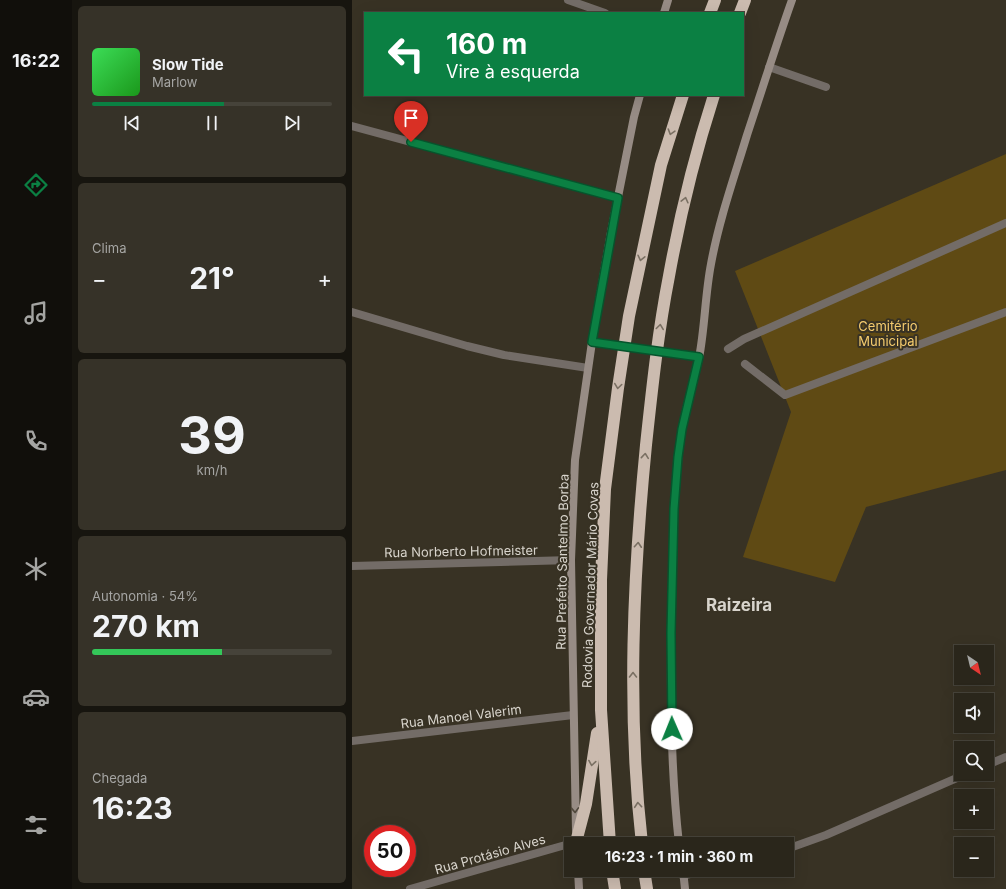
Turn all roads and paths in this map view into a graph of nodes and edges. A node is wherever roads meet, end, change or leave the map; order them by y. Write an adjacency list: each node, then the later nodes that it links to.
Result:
1 (568, 0): 6 (street)
2 (668, 0): 7 (main road)
3 (715, 0): 8 (highway)
4 (745, 0): 9 (highway)
5 (792, 0): 10 (main road)
6 (602, 12)
7 (664, 12)
8 (710, 12)
9 (740, 12)
10 (769, 68): 11 (street); 22 (main road)
11 (826, 87)
12 (640, 96): 16 (main road, Rua Prefeito Santelmo Borba)
13 (683, 96): 27 (highway, Rodovia Governador Mário Covas, one-way to 27)
14 (714, 96): 36 (highway, one-way to 14)
15 (352, 126): 16 (street)
16 (618, 198): 20 (main road, Rua Prefeito Santelmo Borba)
17 (1006, 223): 21 (street)
18 (352, 312): 24 (street)
19 (1006, 312): 23 (street)
20 (592, 342): 22 (main road, bridge); 24 (main road, Rua Prefeito Santelmo Borba)
21 (728, 349)
22 (699, 357): 37 (main road)
23 (745, 364)
24 (588, 368): 25 (main road, Rua Prefeito Santelmo Borba)
25 (571, 560): 26 (street, Rua Norberto Hofmeister); 28 (main road, Rua Prefeito Santelmo Borba)
26 (352, 566)
27 (601, 710): 34 (highway, one-way to 34); 35 (highway, Rodovia Governador Mário Covas)
28 (573, 715): 29 (street, Rua Manoel Valerim); 33 (main road, Rua Prefeito Santelmo Borba, one-way to 33)
29 (352, 741)
30 (1006, 757): 31 (street)
31 (994, 762)
32 (954, 779): 39 (street)
33 (576, 837)
34 (578, 837)
35 (610, 837)
36 (641, 837)
37 (679, 837)
38 (564, 846): 44 (street, Rua Protásio Alves)
39 (794, 846)
40 (578, 877): 45 (main road)
41 (613, 877): 46 (highway)
42 (645, 877): 47 (highway)
43 (684, 877): 48 (main road)
44 (410, 889)
45 (579, 889)
46 (615, 889)
47 (647, 889)
48 (685, 889)

